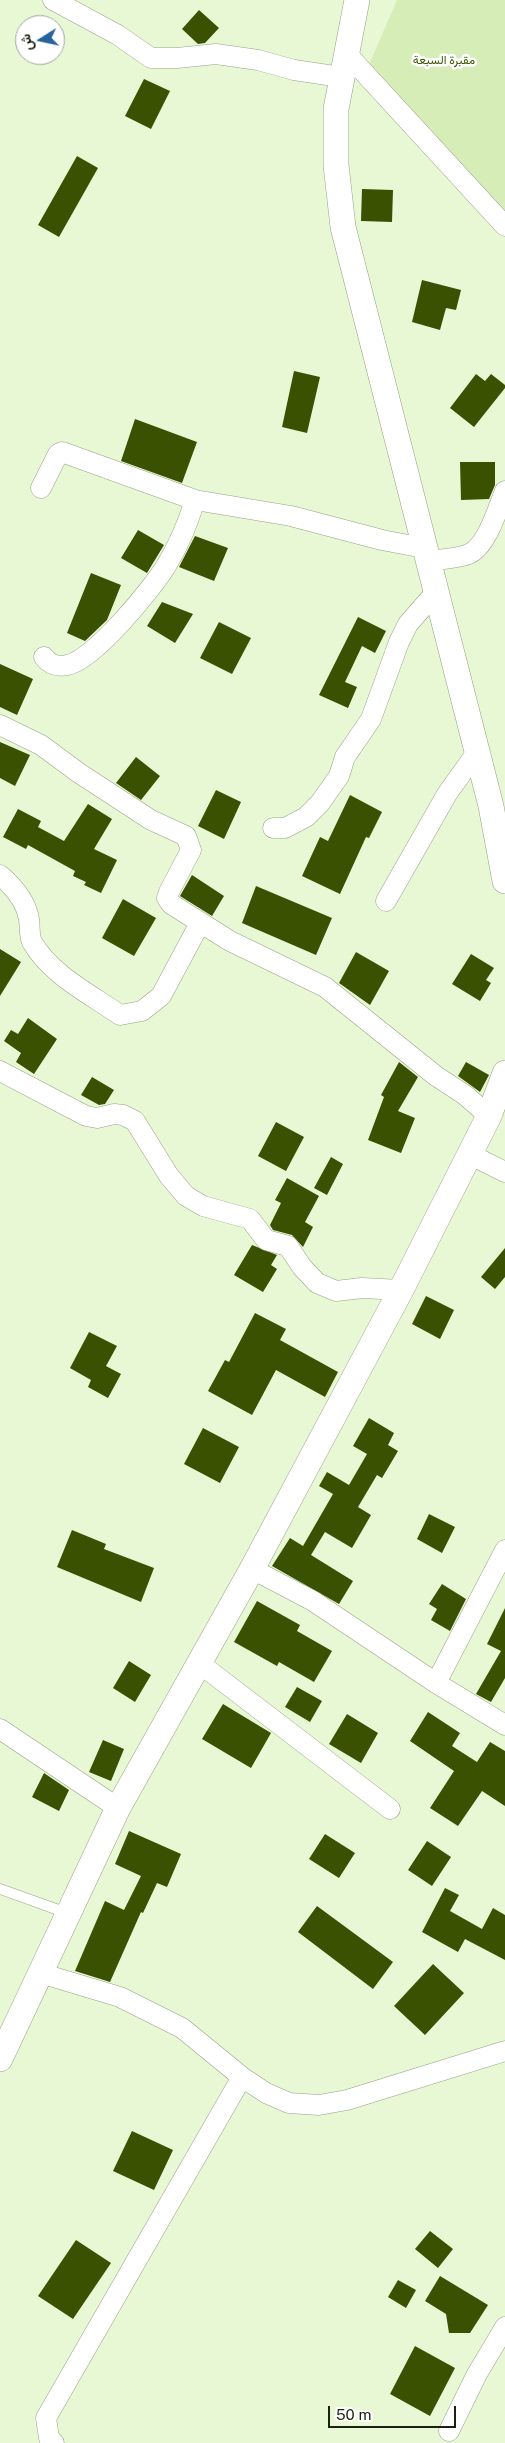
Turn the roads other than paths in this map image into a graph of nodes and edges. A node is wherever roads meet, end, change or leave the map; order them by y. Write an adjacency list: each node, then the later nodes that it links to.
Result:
1 (53, 0): 4 (street)
2 (357, 0): 3 (street)
3 (346, 53): 4 (street); 5 (street)
4 (341, 77): 9 (street)
5 (505, 226)
6 (41, 488): 8 (street)
7 (505, 491): 9 (street)
8 (195, 500): 9 (street); 11 (street)
9 (426, 555): 10 (street)
10 (436, 593): 13 (street); 14 (street)
11 (44, 657)
12 (0, 725): 18 (street)
13 (477, 752): 16 (street); 17 (street)
14 (273, 828)
15 (0, 875): 18 (street)
16 (505, 881)
17 (386, 901)
18 (200, 923): 21 (street)
19 (0, 1071): 24 (street)
20 (505, 1073): 21 (street)
21 (489, 1116): 22 (street)
22 (469, 1154): 23 (street); 24 (street)
23 (505, 1172)
24 (401, 1290): 26 (street)
25 (505, 1550): 28 (street)
26 (252, 1569): 27 (street); 28 (street)
27 (199, 1664): 31 (street); 32 (street)
28 (436, 1683): 29 (street)
29 (505, 1725)
30 (0, 1729): 31 (street)
31 (118, 1808): 34 (street)
32 (390, 1809)
33 (0, 1889): 34 (lane)
34 (67, 1913): 35 (street)
35 (40, 1973): 37 (street); 38 (street)
36 (505, 2051): 38 (street)
37 (0, 2059)
38 (242, 2077): 41 (street)
39 (505, 2327): 40 (street)
40 (449, 2431)
41 (54, 2443)

